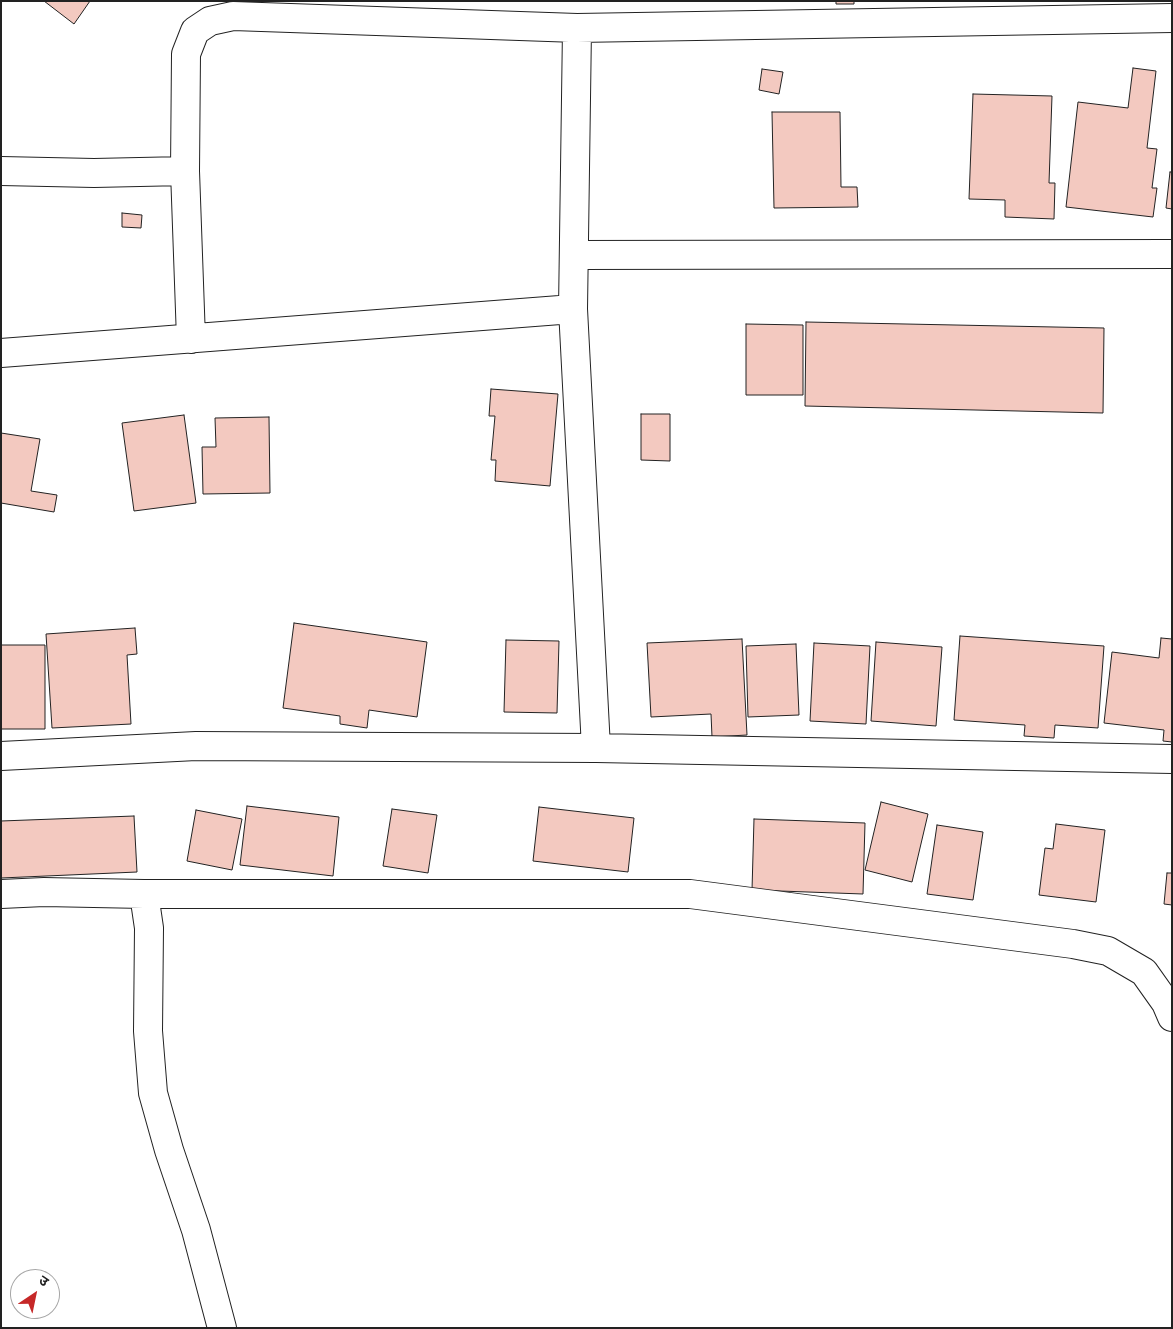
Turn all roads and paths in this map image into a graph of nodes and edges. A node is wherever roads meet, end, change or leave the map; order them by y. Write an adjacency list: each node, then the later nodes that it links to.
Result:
1 (210, 11): 3 (street); 5 (street)
2 (1172, 18): 3 (street)
3 (577, 28): 7 (street)
4 (1, 171): 5 (street)
5 (185, 171): 9 (street)
6 (1172, 254): 7 (street)
7 (574, 255): 8 (street)
8 (573, 310): 9 (street); 11 (street)
9 (191, 339): 10 (street)
10 (1, 353)
11 (596, 748): 12 (street); 13 (street)
12 (1, 756)
13 (1172, 759)
14 (1, 894): 15 (street)
15 (144, 894): 16 (street); 17 (street)
16 (1172, 1018)
17 (222, 1328)

